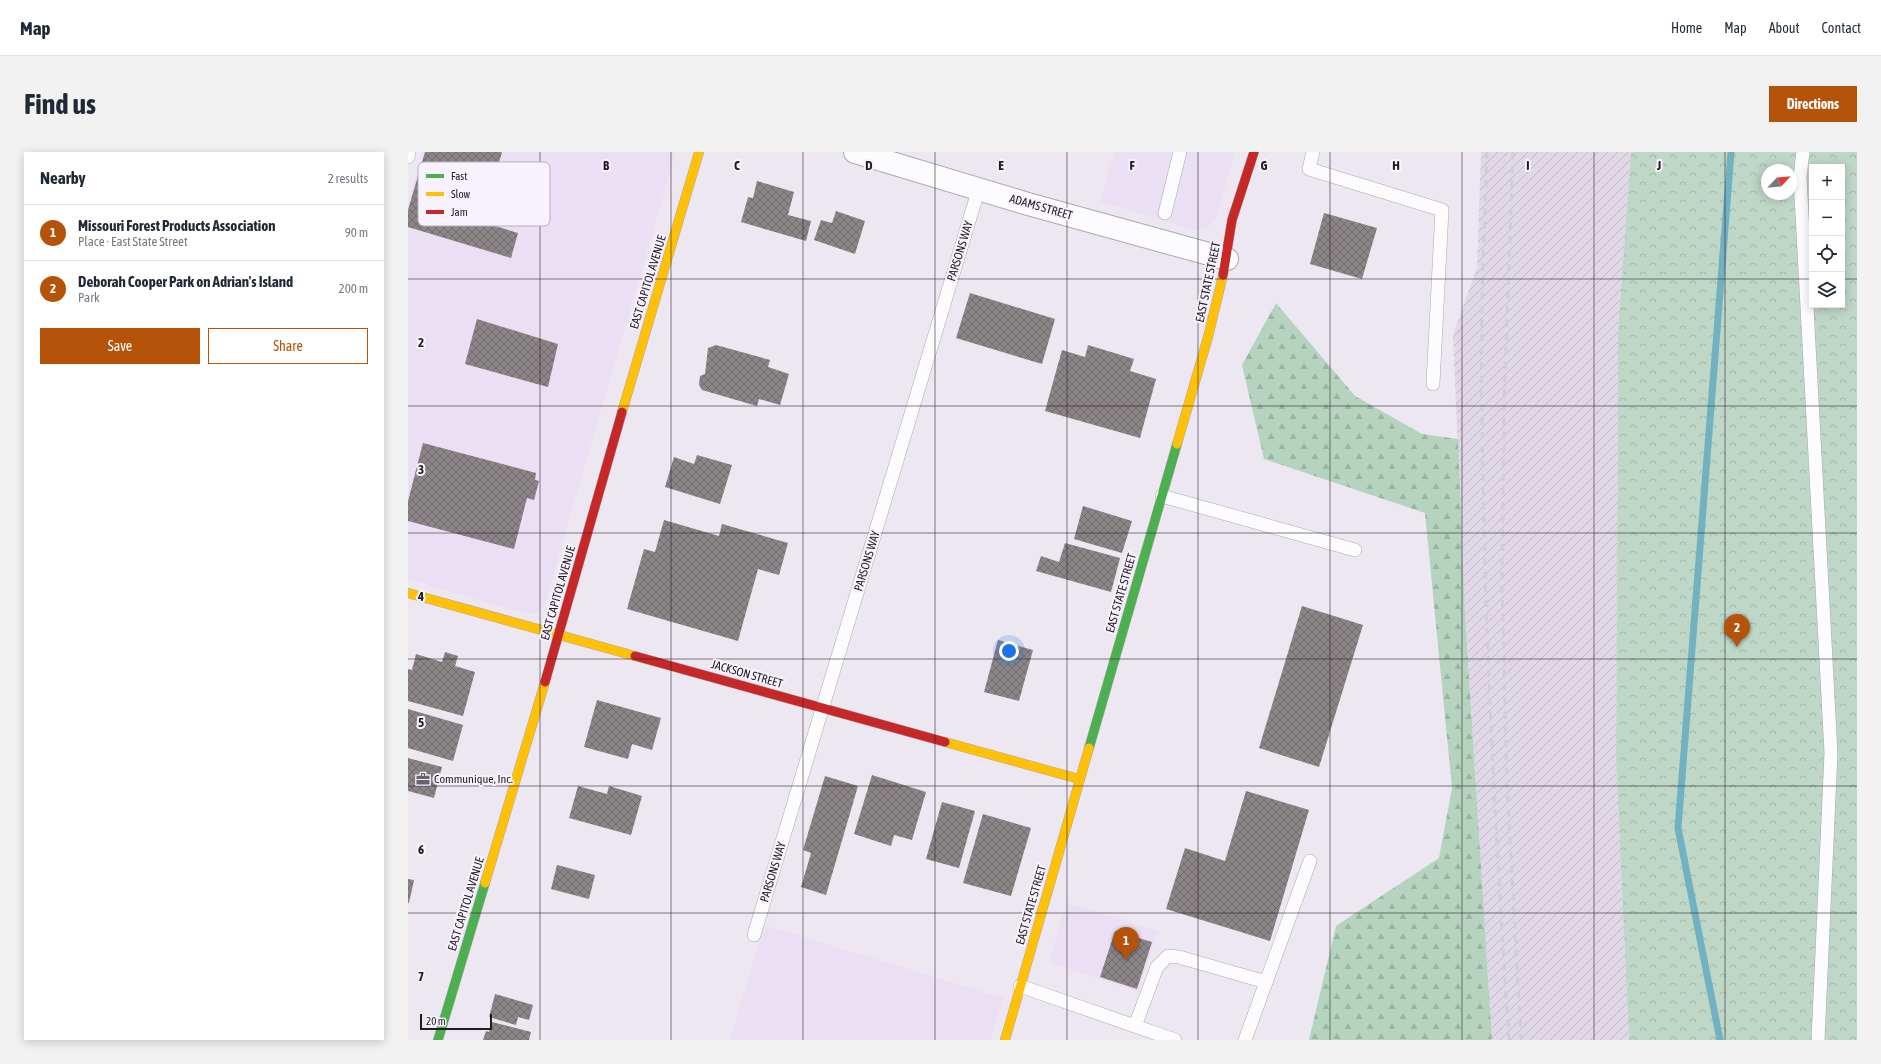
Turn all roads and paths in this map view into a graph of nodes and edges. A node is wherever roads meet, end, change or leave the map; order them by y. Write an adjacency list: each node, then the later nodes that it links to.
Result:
1 (409, 152): 8 (lane)
2 (699, 152): 16 (street, EAST CAPITOL AVENUE)
3 (855, 152): 9 (street, ADAMS STREET)
4 (1180, 152): 10 (lane)
5 (1254, 152): 11 (street, EAST STATE STREET)
6 (1313, 152): 12 (lane)
7 (1803, 152): 28 (lane)
8 (408, 157)
9 (979, 188): 11 (street, ADAMS STREET); 17 (lane, PARSONS WAY)
10 (1165, 213)
11 (1227, 259): 13 (street, EAST STATE STREET)
12 (1434, 384)
13 (1162, 496): 14 (lane); 18 (street, EAST STATE STREET)
14 (1355, 550)
15 (408, 593): 16 (street, JACKSON STREET)
16 (559, 635): 17 (street, JACKSON STREET); 24 (street, EAST CAPITOL AVENUE)
17 (823, 708): 18 (street, JACKSON STREET); 20 (lane, PARSONS WAY)
18 (1079, 779): 22 (street, EAST STATE STREET)
19 (1310, 861): 21 (lane)
20 (754, 935)
21 (1266, 982): 23 (lane); 27 (lane)
22 (1020, 986): 23 (lane); 25 (street, EAST STATE STREET)
23 (1135, 1026): 26 (lane)
24 (438, 1040)
25 (1004, 1040)
26 (1175, 1040)
27 (1245, 1040)
28 (1818, 1040)

